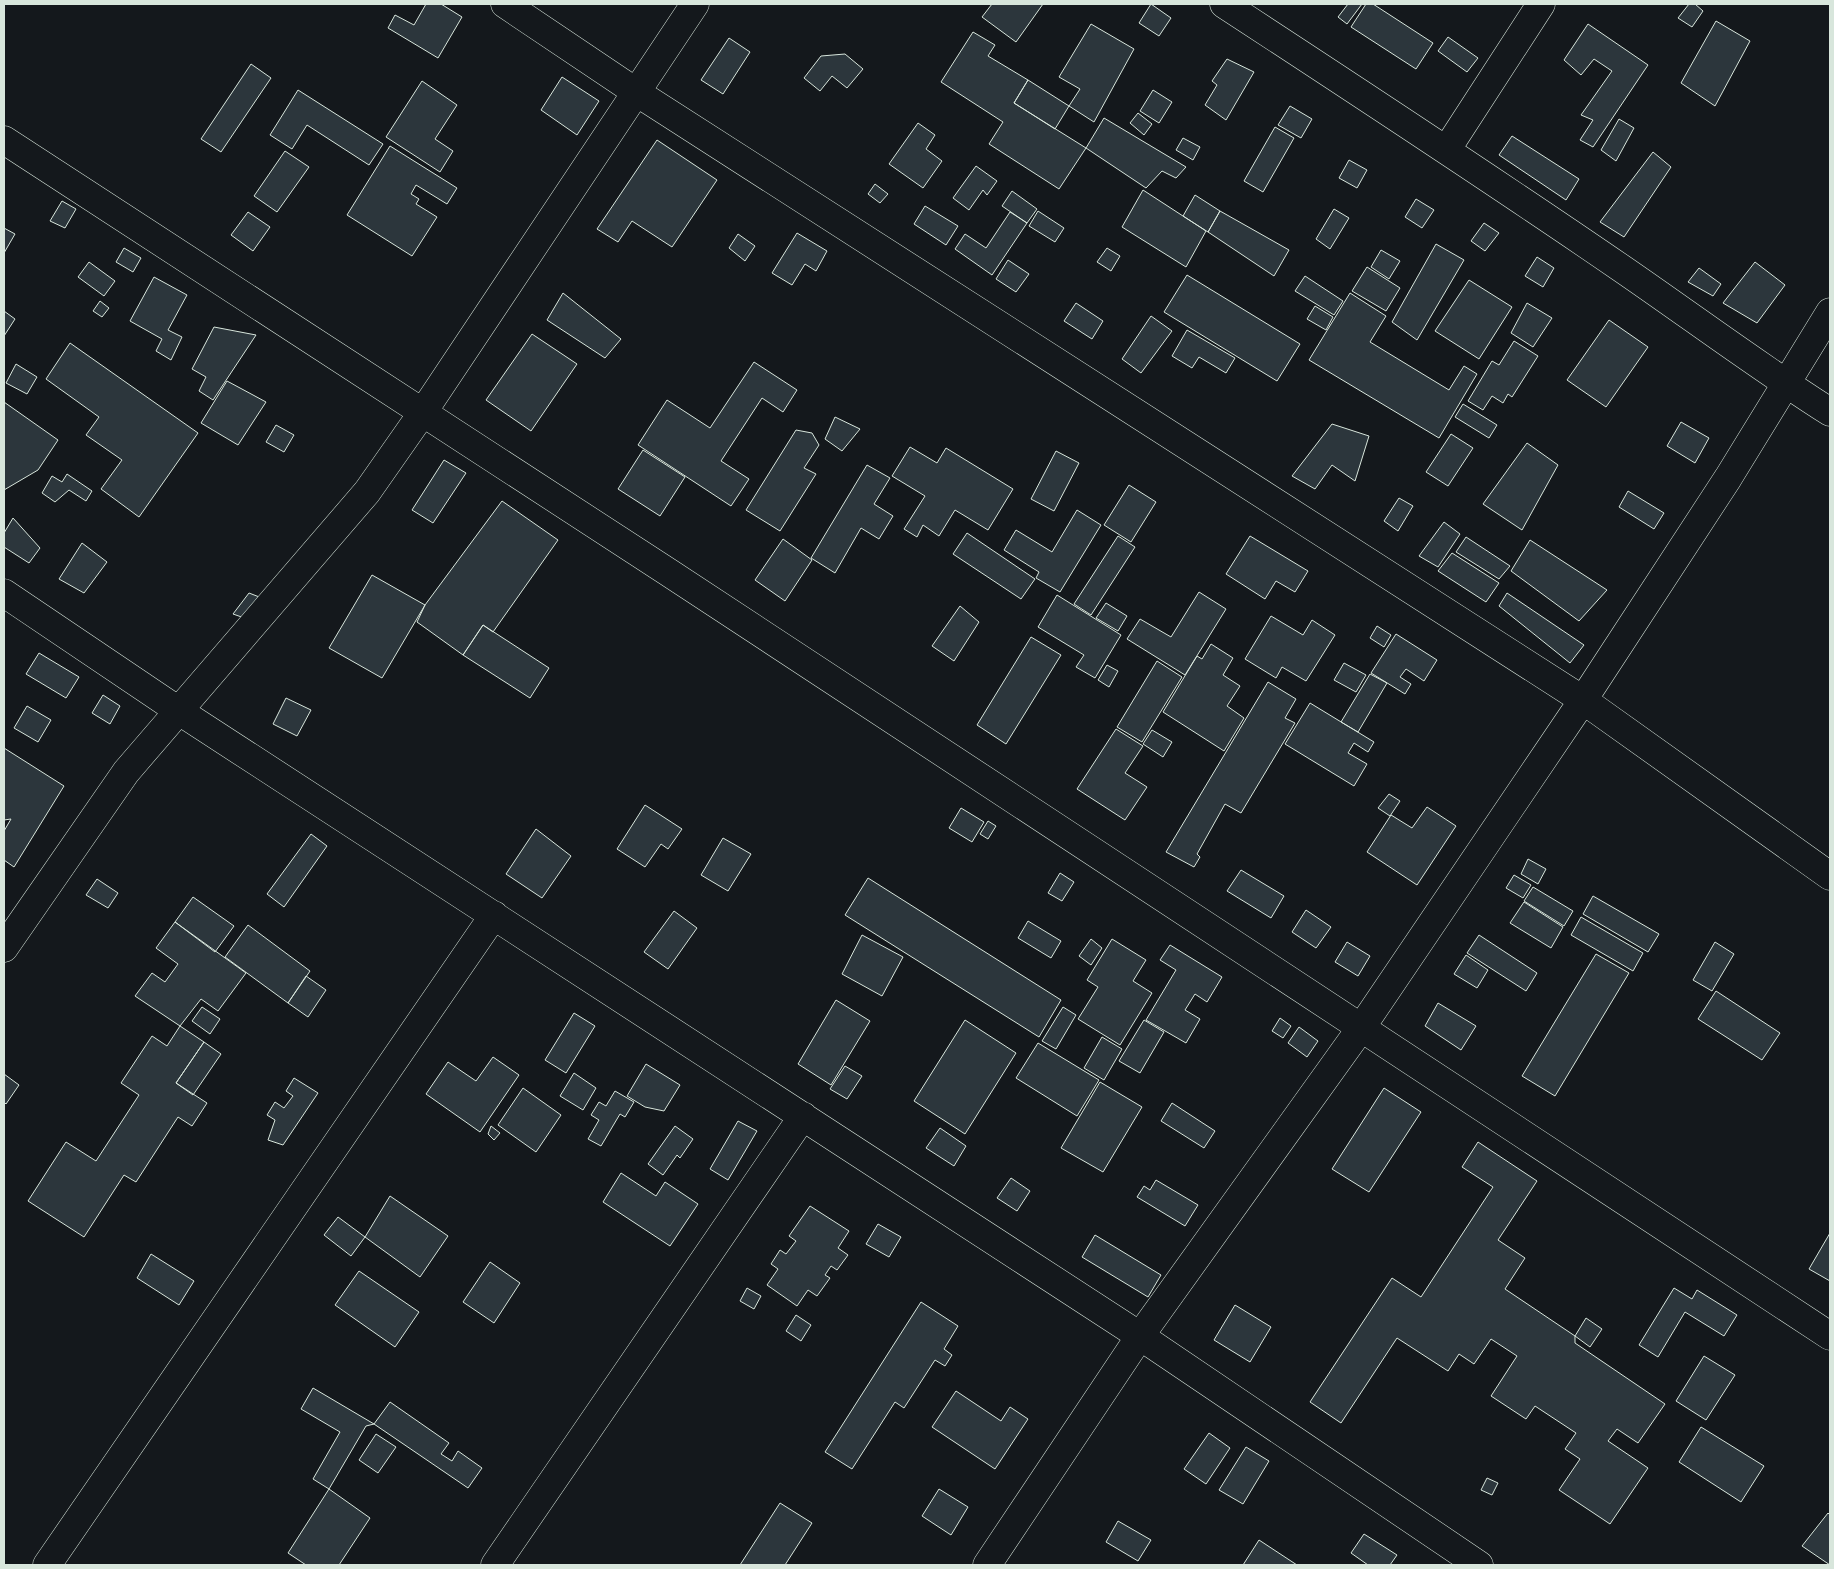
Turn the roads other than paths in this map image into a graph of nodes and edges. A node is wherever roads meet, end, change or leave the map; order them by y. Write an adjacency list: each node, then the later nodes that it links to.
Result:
1 (505, 4): 5 (street)
2 (695, 4): 5 (street)
3 (1224, 4): 7 (street)
4 (1541, 4): 7 (street)
5 (636, 92): 10 (street); 13 (street)
6 (4, 140): 10 (street)
7 (1447, 149): 9 (street)
8 (1830, 312): 9 (street)
9 (1787, 385): 11 (street); 13 (street)
10 (423, 412): 14 (street); 18 (street)
11 (1830, 412)
12 (4, 593): 14 (street)
13 (1583, 700): 15 (street); 18 (street)
14 (179, 711): 16 (street); 17 (street)
15 (1830, 876)
16 (494, 915): 19 (street); 23 (street)
17 (4, 948)
18 (1361, 1028): 20 (street); 21 (street)
19 (803, 1116): 20 (street); 24 (street)
20 (1140, 1336): 22 (street); 25 (street)
21 (1830, 1336)
22 (1446, 1556): 26 (street)
23 (47, 1565)
24 (495, 1565)
25 (987, 1565)
26 (1479, 1565)

